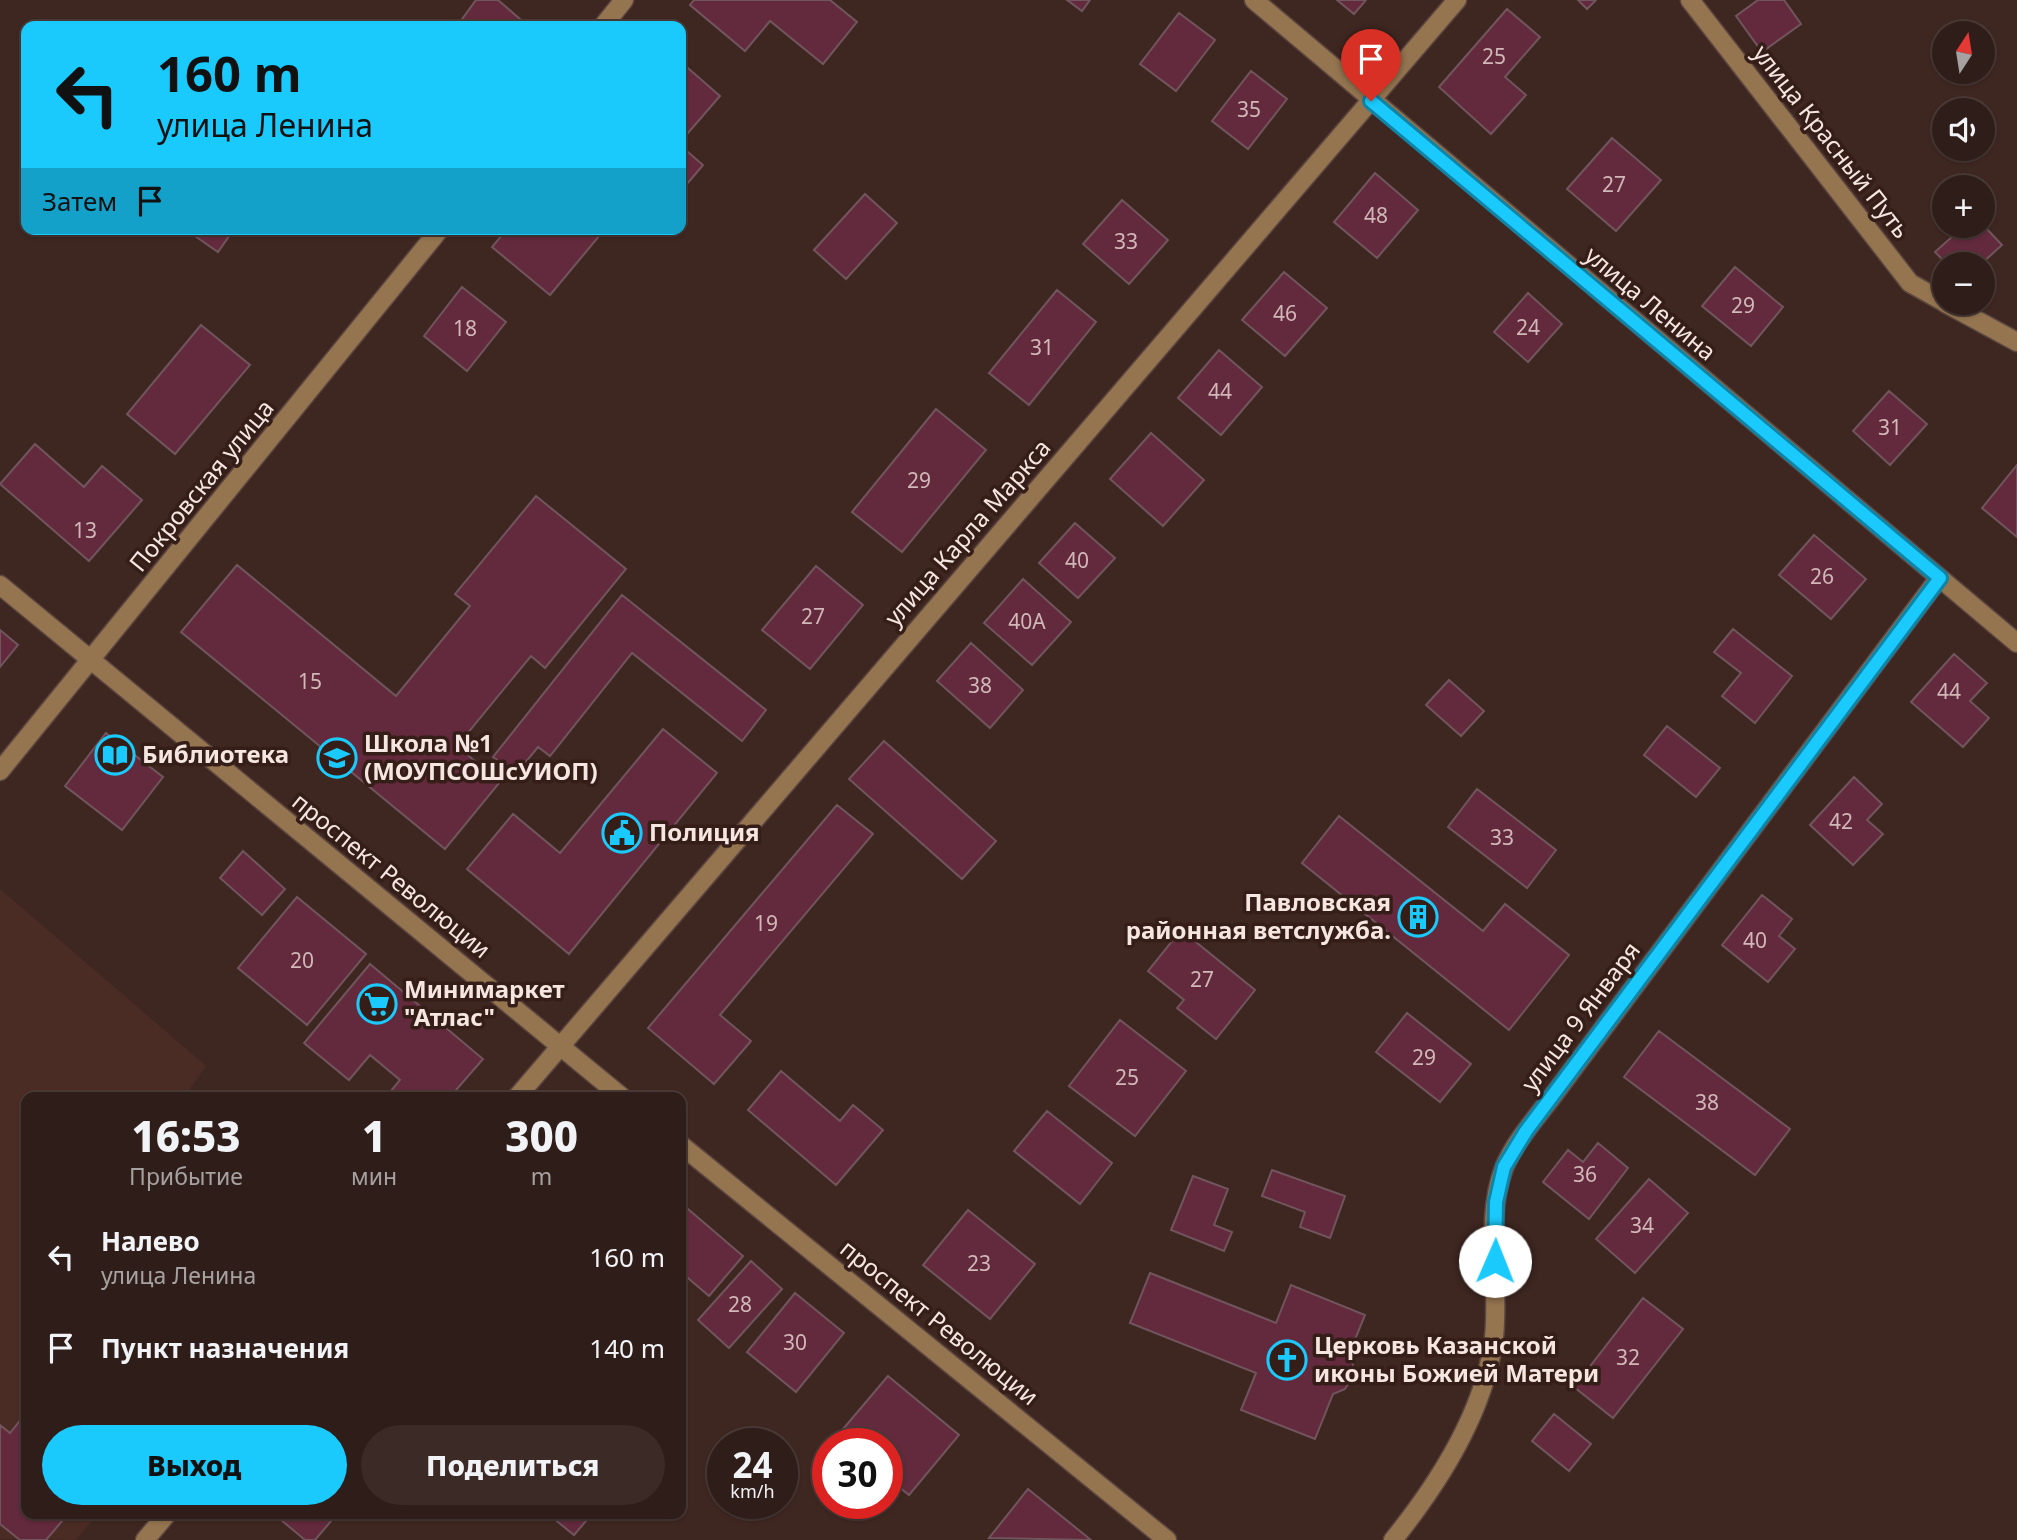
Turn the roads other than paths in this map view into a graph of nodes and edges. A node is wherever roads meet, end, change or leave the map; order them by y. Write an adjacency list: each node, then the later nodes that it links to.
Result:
1 (624, 0): 5 (street)
2 (1254, 0): 6 (street, улица Ленина)
3 (1457, 0): 6 (street, улица Карла Маркса)
4 (1690, 0): 8 (street, улица Красный Путь)
5 (607, 21)
6 (1371, 101): 11 (street, улица Ленина); 16 (street, улица Карла Маркса)
7 (435, 235): 14 (street, Покровская улица)
8 (1932, 295)
9 (1968, 315): 10 (street, улица Красный Путь)
10 (2017, 342)
11 (1940, 578): 13 (street, улица Ленина); 23 (street, улица 9 Января)
12 (0, 585): 14 (street, проспект Революции)
13 (2017, 643)
14 (91, 662): 15 (street, Покровская улица); 16 (street, проспект Революции)
15 (0, 771)
16 (560, 1046): 17 (street, улица Карла Маркса); 18 (street, проспект Революции)
17 (521, 1092)
18 (616, 1092)
19 (686, 1149): 22 (street, проспект Революции)
20 (163, 1519): 21 (street)
21 (145, 1540)
22 (1167, 1540)
23 (1393, 1540)

